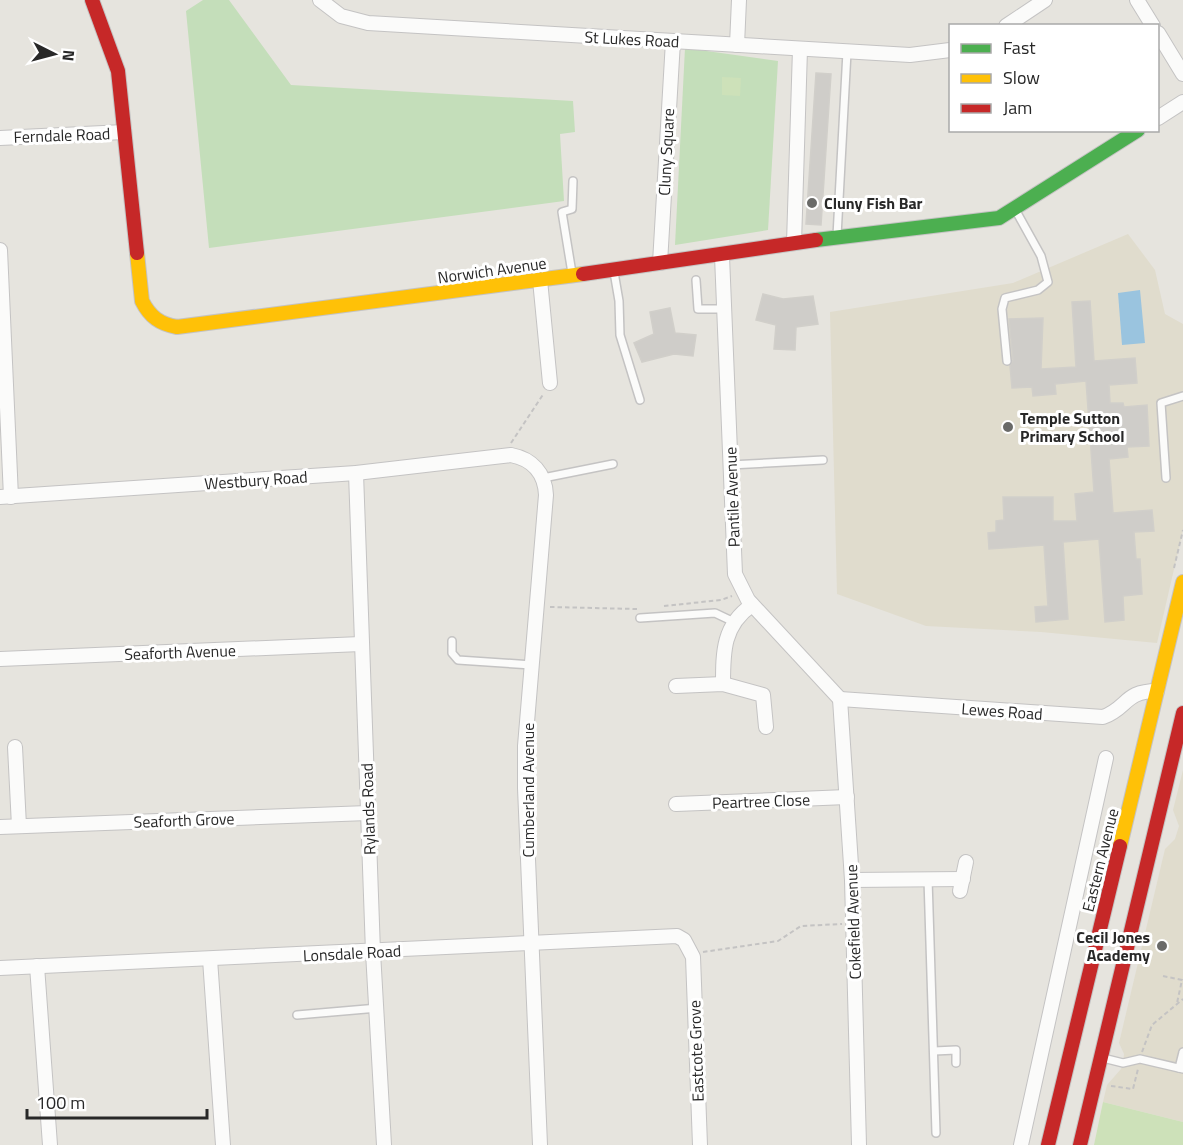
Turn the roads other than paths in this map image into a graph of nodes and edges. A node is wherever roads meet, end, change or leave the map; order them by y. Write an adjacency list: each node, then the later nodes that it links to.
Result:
1 (92, 0): 17 (street, Norwich Avenue)
2 (320, 0): 9 (street, St Lukes Road)
3 (739, 0): 10 (street)
4 (1045, 0): 6 (street)
5 (1137, 0): 7 (street)
6 (1009, 24)
7 (1152, 24)
8 (1159, 35): 14 (street)
9 (673, 41): 10 (street, St Lukes Road); 26 (street, Cluny Square)
10 (737, 45): 11 (street, St Lukes Road)
11 (800, 49): 13 (street, St Lukes Road); 23 (street)
12 (949, 50): 13 (street, St Lukes Road)
13 (847, 52): 22 (lane)
14 (1183, 74)
15 (1183, 102): 16 (street)
16 (1159, 117)
17 (124, 132): 19 (street, Ferndale Road); 29 (street, Norwich Avenue)
18 (1135, 132): 21 (street, Norwich Avenue)
19 (0, 138)
20 (573, 181): 28 (lane)
21 (1015, 208): 22 (street, Norwich Avenue); 32 (lane)
22 (837, 239): 23 (street, Norwich Avenue)
23 (795, 243): 25 (street, Norwich Avenue)
24 (0, 250): 42 (street)
25 (722, 256): 26 (street, Norwich Avenue); 31 (street, Pantile Avenue)
26 (660, 263): 27 (street, Norwich Avenue)
27 (614, 270): 28 (street, Norwich Avenue); 35 (lane)
28 (572, 275): 29 (street, Norwich Avenue)
29 (540, 280): 33 (street)
30 (696, 280): 31 (lane)
31 (724, 309): 38 (street, Pantile Avenue)
32 (1007, 361)
33 (550, 383)
34 (1183, 396): 41 (lane)
35 (640, 400)
36 (823, 460): 38 (lane)
37 (613, 464): 40 (lane)
38 (730, 465): 44 (street, Pantile Avenue)
39 (356, 473): 40 (street, Westbury Road); 42 (street, Westbury Road); 48 (street, Rylands Road)
40 (543, 478): 50 (street, Cumberland Avenue)
41 (1166, 478)
42 (5, 497)
43 (1183, 582): 53 (street, Eastern Avenue)
44 (752, 605): 46 (street); 54 (street, Pantile Avenue)
45 (640, 618): 46 (lane)
46 (734, 622): 51 (street)
47 (452, 641): 50 (lane)
48 (361, 644): 49 (street, Seaforth Avenue); 61 (street, Rylands Road)
49 (0, 659)
50 (532, 665): 67 (street, Cumberland Avenue)
51 (723, 684): 52 (street); 56 (street)
52 (676, 686)
53 (1157, 691): 54 (street, Lewes Road); 88 (street, Eastern Avenue)
54 (840, 699): 59 (street, Cokefield Avenue)
55 (1183, 713): 77 (street)
56 (766, 727)
57 (15, 747): 62 (street)
58 (1106, 758): 87 (street)
59 (847, 797): 60 (street, Peartree Close); 66 (street, Cokefield Avenue)
60 (676, 804)
61 (368, 813): 62 (street, Seaforth Grove); 68 (street, Rylands Road)
62 (19, 826): 63 (street, Seaforth Grove)
63 (0, 827)
64 (966, 862): 65 (street)
65 (928, 879): 66 (street); 75 (lane)
66 (852, 880): 86 (street, Cokefield Avenue)
67 (532, 941): 68 (street, Lonsdale Road); 69 (street, Lonsdale Road); 84 (street, Cumberland Avenue)
68 (374, 952): 70 (street, Lonsdale Road); 73 (street, Rylands Road)
69 (692, 955): 85 (street, Eastcote Grove)
70 (210, 959): 71 (street, Lonsdale Road); 82 (street)
71 (37, 966): 72 (street, Lonsdale Road); 81 (street)
72 (0, 968)
73 (378, 1008): 74 (lane); 83 (street, Rylands Road)
74 (297, 1015)
75 (933, 1051): 78 (lane); 80 (lane)
76 (1183, 1052): 79 (lane)
77 (1101, 1058): 79 (lane); 89 (street)
78 (956, 1063)
79 (1181, 1069)
80 (936, 1133)
81 (50, 1145)
82 (223, 1145)
83 (384, 1145)
84 (540, 1145)
85 (700, 1145)
86 (859, 1145)
87 (1021, 1145)
88 (1048, 1145)
89 (1080, 1145)

